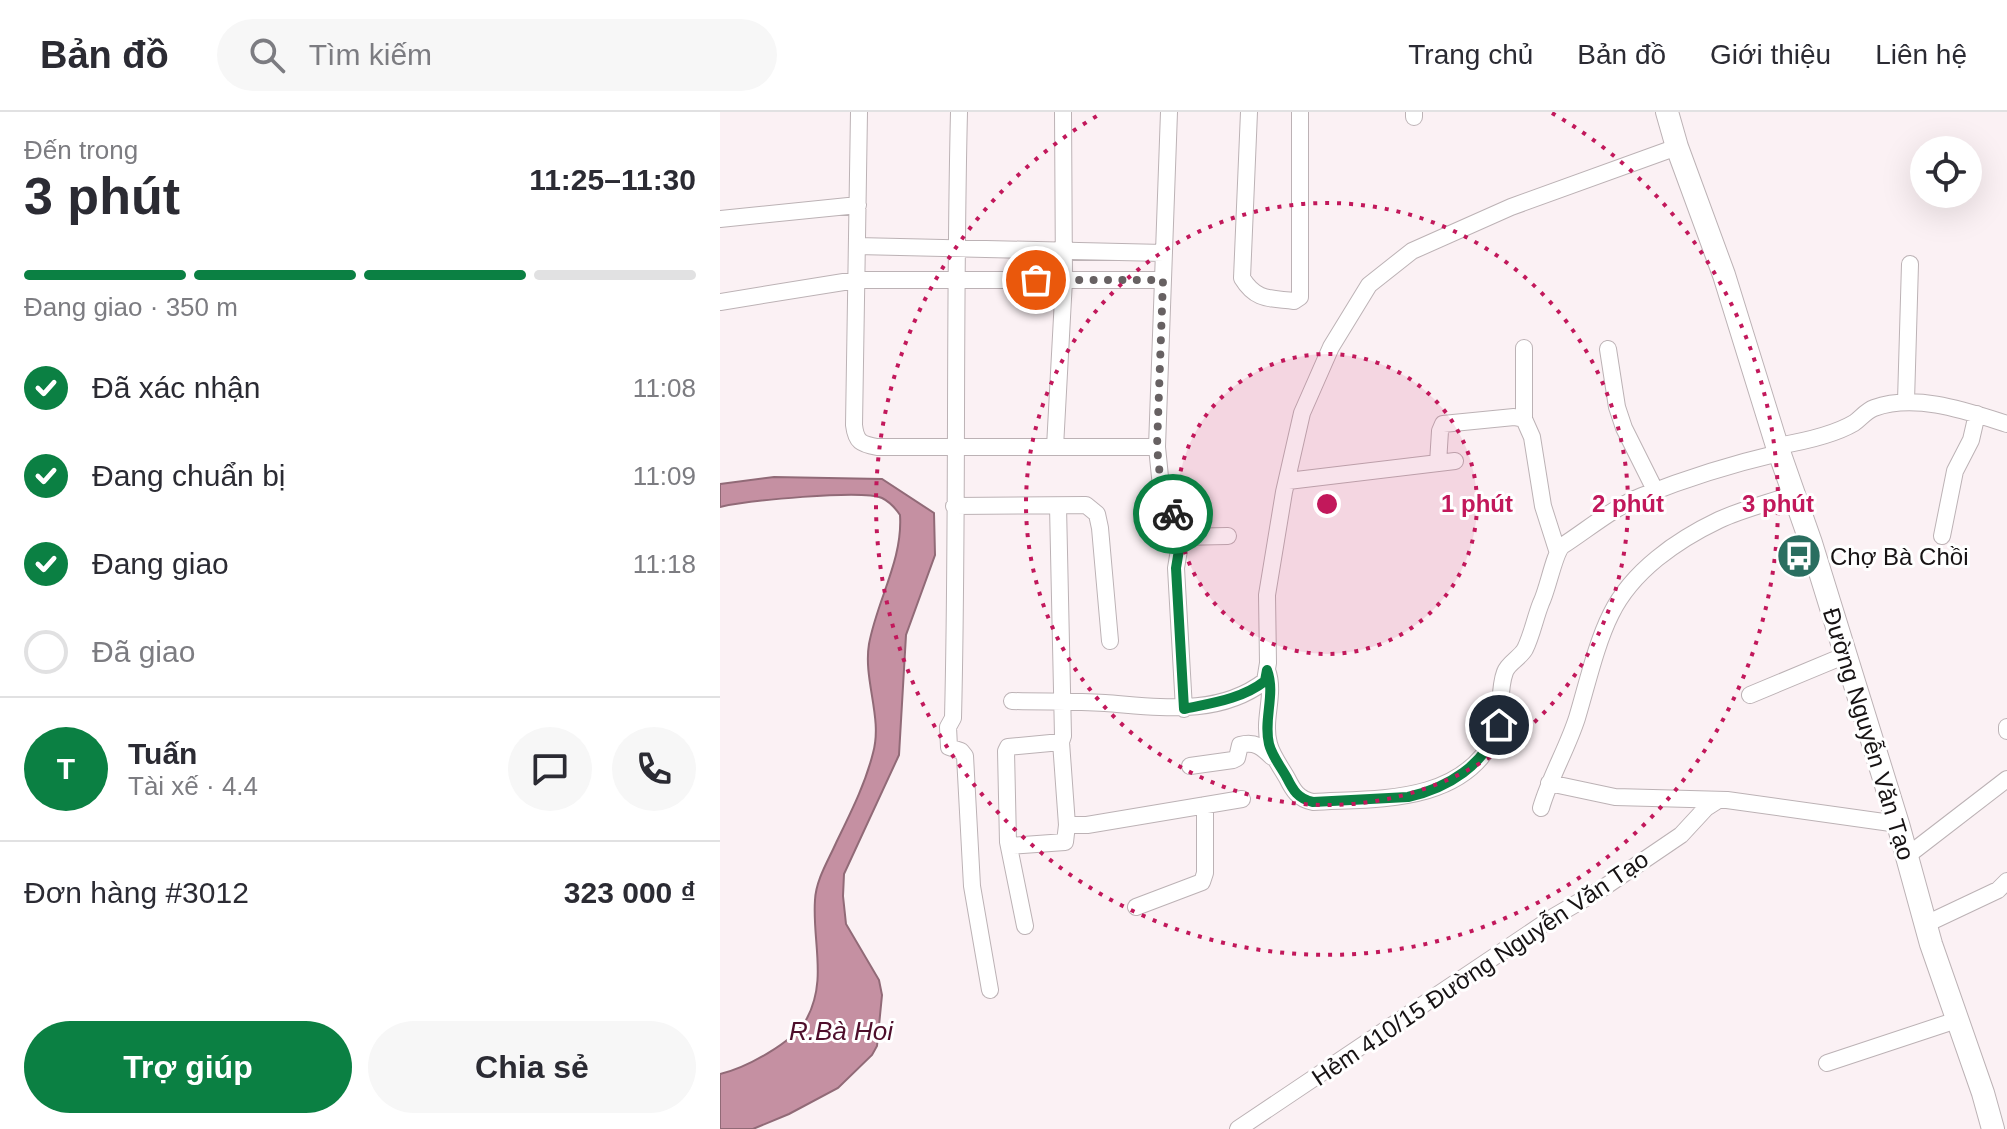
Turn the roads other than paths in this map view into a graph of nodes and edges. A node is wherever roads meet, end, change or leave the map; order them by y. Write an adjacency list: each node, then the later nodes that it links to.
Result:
1 (859, 112): 9 (street)
2 (959, 112): 12 (street)
3 (1063, 112): 13 (street)
4 (1169, 112): 14 (street)
5 (1249, 112): 6 (street)
6 (1300, 112)
7 (1667, 112): 8 (main road, Đường Nguyễn Văn Tạo)
8 (1677, 147): 30 (main road, Đường Nguyễn Văn Tạo); 33 (street)
9 (858, 205): 10 (street); 11 (street)
10 (720, 219)
11 (857, 246): 12 (street); 16 (street)
12 (956, 249): 13 (street); 17 (street)
13 (1063, 250): 14 (street); 18 (street)
14 (1164, 253): 19 (street)
15 (1910, 264): 23 (street)
16 (856, 280): 17 (street); 20 (street); 27 (street)
17 (955, 280): 18 (street); 27 (street)
18 (1064, 280): 19 (street); 28 (street)
19 (1163, 280): 29 (street)
20 (720, 302)
21 (1524, 348): 25 (street)
22 (1608, 349): 34 (street)
23 (1906, 401): 24 (street); 30 (street)
24 (1977, 414): 26 (street); 39 (street)
25 (1524, 419): 32 (street); 41 (street)
26 (2007, 424)
27 (954, 447): 28 (street); 36 (street)
28 (1055, 447): 29 (street)
29 (1157, 447): 40 (street)
30 (1778, 449): 34 (street); 35 (main road, Đường Nguyễn Văn Tạo)
31 (1455, 461): 32 (street)
32 (1438, 463): 33 (street)
33 (1288, 481): 44 (street)
34 (1656, 492): 41 (street)
35 (1794, 494): 43 (main road, Đường Nguyễn Văn Tạo); 53 (street)
36 (954, 506): 37 (street); 66 (street)
37 (1058, 506): 42 (street); 47 (street)
38 (1228, 536): 40 (street)
39 (1942, 536)
40 (1177, 537): 48 (street)
41 (1557, 550): 50 (street)
42 (1110, 641)
43 (1846, 655): 45 (street); 58 (main road, Đường Nguyễn Văn Tạo)
44 (1267, 670): 48 (street); 50 (street)
45 (1750, 695)
46 (1012, 701): 47 (street)
47 (1062, 702): 48 (street); 49 (street)
48 (1184, 709)
49 (1061, 742): 59 (street); 60 (street)
50 (1278, 762): 51 (street)
51 (1190, 766)
52 (2007, 779): 61 (street)
53 (1549, 783): 55 (street); 57 (street)
54 (1242, 799): 56 (street)
55 (1717, 801): 58 (street); 69 (street, Hẻm 410/15 Đường Nguyễn Văn Tạo)
56 (1205, 805): 59 (street); 63 (street)
57 (1541, 808)
58 (1898, 824): 61 (main road, Đường Nguyễn Văn Tạo)
59 (1067, 825): 60 (street)
60 (1009, 846): 65 (street)
61 (1907, 856): 64 (main road, Đường Nguyễn Văn Tạo)
62 (2004, 890): 64 (street)
63 (1136, 907)
64 (1926, 924): 67 (main road, Đường Nguyễn Văn Tạo)
65 (1025, 926)
66 (990, 990)
67 (1957, 1020): 68 (street); 70 (main road, Đường Nguyễn Văn Tạo)
68 (1827, 1063)
69 (1238, 1129)
70 (1993, 1129)

